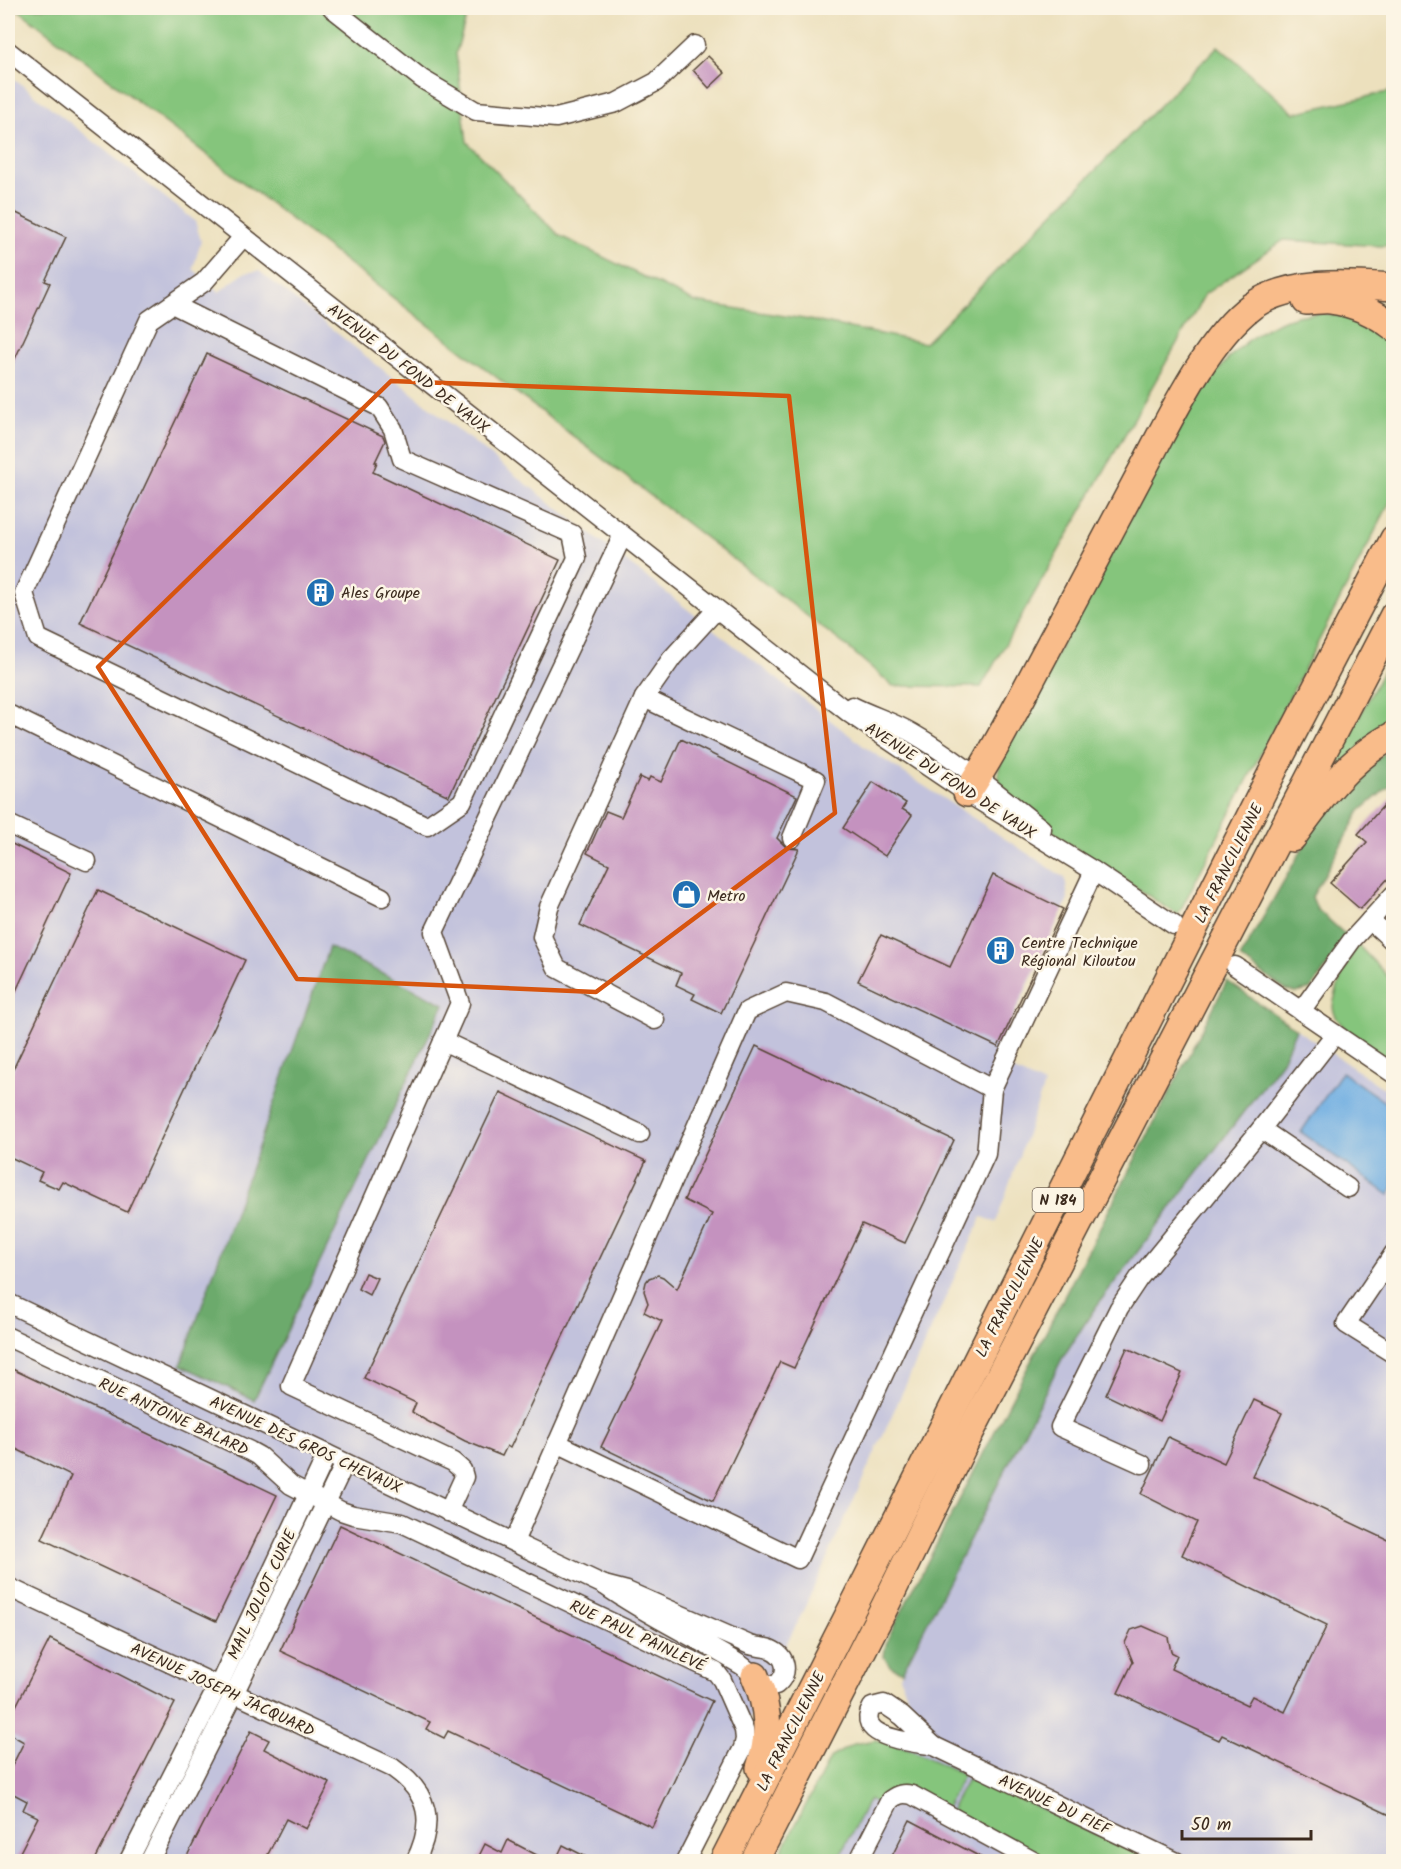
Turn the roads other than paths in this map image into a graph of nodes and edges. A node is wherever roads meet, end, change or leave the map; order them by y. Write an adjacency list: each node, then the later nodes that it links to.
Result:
1 (332, 8): 2 (street)
2 (695, 45)
3 (8, 51): 4 (street, AVENUE DU FOND DE VAUX)
4 (243, 237): 6 (street); 10 (street, AVENUE DU FOND DE VAUX)
5 (1394, 287): 8 (highway)
6 (172, 304): 6 (street)
7 (1394, 327): 8 (highway)
8 (1202, 365): 18 (highway)
9 (1394, 526): 12 (highway)
10 (622, 537): 13 (street, AVENUE DU FOND DE VAUX); 33 (street)
11 (1394, 539): 12 (highway, LA FRANCILIENNE / N 184)
12 (1359, 603): 62 (highway, LA FRANCILIENNE / N 184)
13 (716, 610): 15 (street); 18 (street, AVENUE DU FOND DE VAUX)
14 (1394, 615): 25 (highway, LA FRANCILIENNE / N 184)
15 (644, 698): 20 (street); 31 (street)
16 (8, 714): 24 (street)
17 (1394, 735): 25 (highway)
18 (972, 785): 22 (street, AVENUE DU FOND DE VAUX)
19 (8, 824): 21 (street)
20 (792, 838)
21 (87, 861)
22 (1094, 871): 27 (street, AVENUE DU FOND DE VAUX); 35 (street)
23 (1394, 894): 26 (street)
24 (382, 897)
25 (1242, 907): 63 (highway, LA FRANCILIENNE / N 184)
26 (1370, 920): 28 (street); 30 (street)
27 (1173, 925)
28 (1394, 942)
29 (1235, 966): 30 (street)
30 (1301, 1011): 32 (street)
31 (654, 1020)
32 (1335, 1034): 34 (street); 36 (street)
33 (443, 1041): 37 (street); 49 (street)
34 (1394, 1074)
35 (992, 1089): 43 (street); 43 (street)
36 (1261, 1129): 38 (street); 46 (street)
37 (640, 1134)
38 (1348, 1188)
39 (1394, 1252): 42 (street)
40 (8, 1303): 44 (street, AVENUE DES GROS CHEVAUX)
41 (8, 1337): 47 (street, RUE ANTOINE BALARD)
42 (1394, 1354)
43 (557, 1443): 51 (street)
44 (327, 1454): 45 (street, AVENUE DES GROS CHEVAUX); 47 (street, MAIL JOLIOT CURIE)
45 (345, 1463): 48 (street, MAIL JOLIOT CURIE); 49 (street, AVENUE DES GROS CHEVAUX)
46 (1142, 1464)
47 (309, 1494): 48 (street, RUE ANTOINE BALARD); 55 (street, MAIL JOLIOT CURIE)
48 (326, 1503): 50 (street, RUE ANTOINE BALARD); 56 (street, MAIL JOLIOT CURIE)
49 (448, 1512): 51 (street, AVENUE DES GROS CHEVAUX)
50 (402, 1523): 61 (street, RUE PAUL PAINLEVÉ)
51 (514, 1542): 52 (street, AVENUE DES GROS CHEVAUX)
52 (604, 1585): 54 (street); 54 (street)
53 (8, 1588): 55 (street, AVENUE JOSEPH JACQUARD)
54 (755, 1676): 62 (highway)
55 (218, 1686): 56 (street, AVENUE JOSEPH JACQUARD); 58 (street, MAIL JOLIOT CURIE)
56 (234, 1694): 59 (street, MAIL JOLIOT CURIE); 60 (street, AVENUE JOSEPH JACQUARD)
57 (934, 1746): 66 (street, AVENUE DU FIEF)
58 (128, 1862)
59 (149, 1862)
60 (415, 1862)
61 (685, 1862)
62 (723, 1862)
63 (754, 1862)
64 (858, 1862): 65 (street)
65 (1035, 1862)
66 (1177, 1862)

